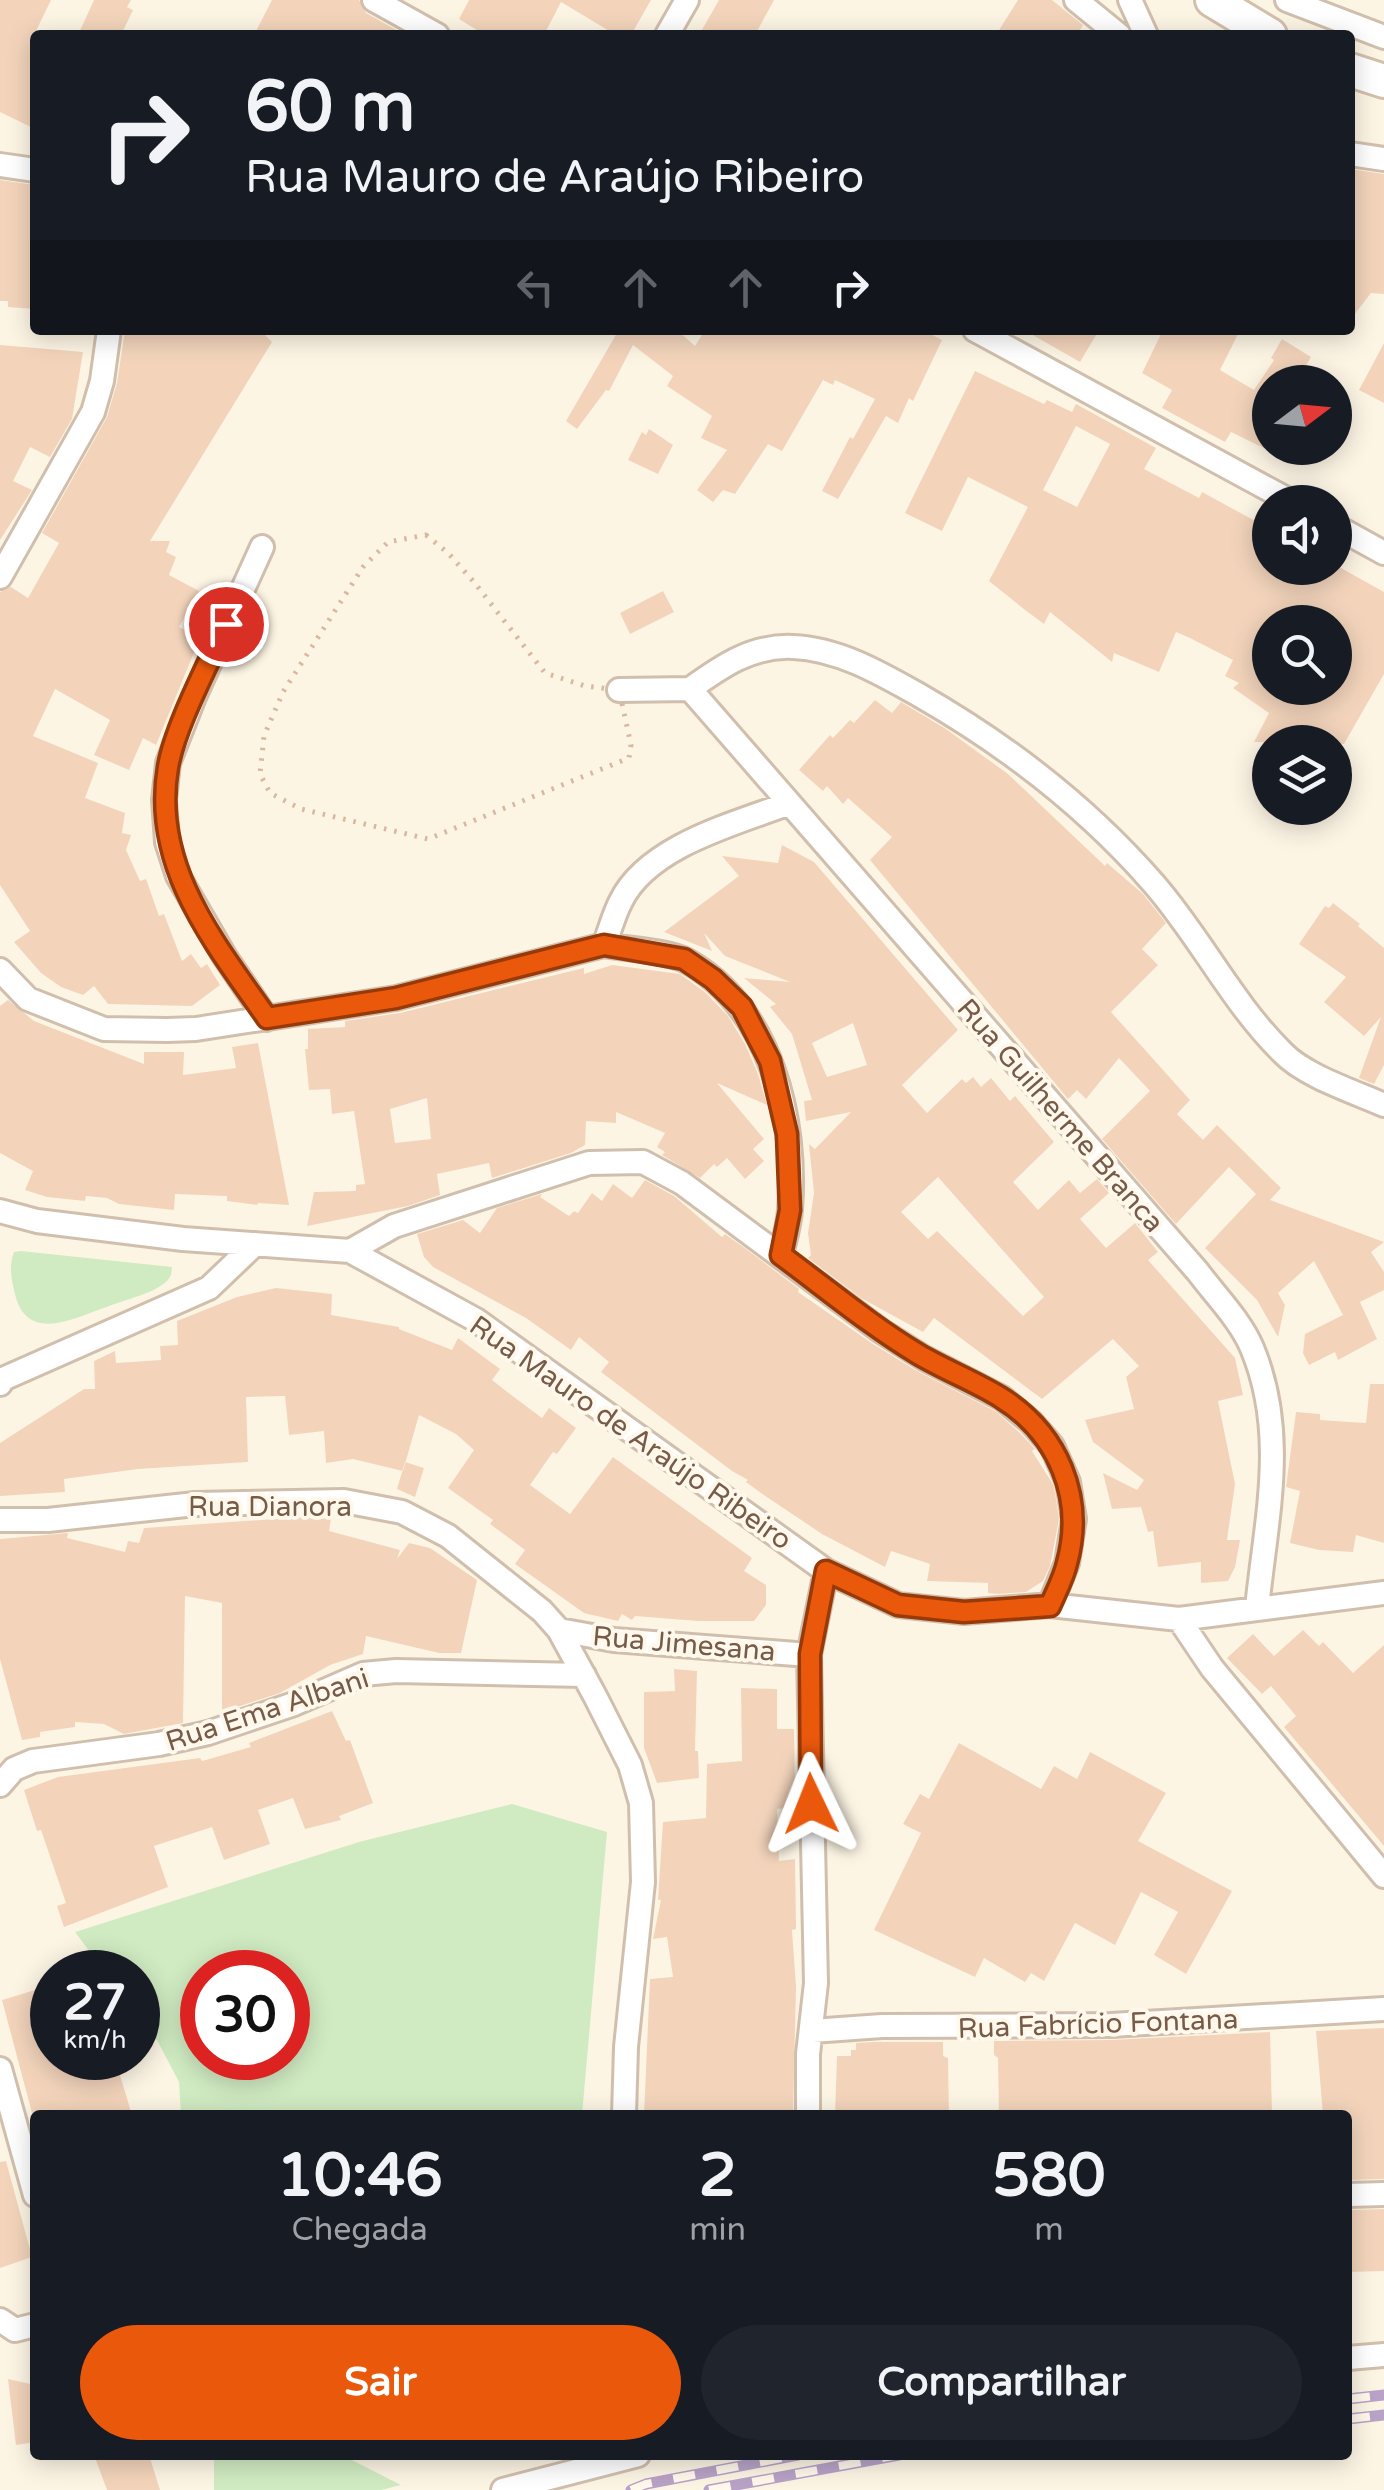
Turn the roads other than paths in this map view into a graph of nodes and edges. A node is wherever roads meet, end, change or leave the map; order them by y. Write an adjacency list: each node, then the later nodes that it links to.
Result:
1 (374, 0): 7 (street)
2 (687, 0): 8 (street)
3 (1076, 0): 9 (street)
4 (1130, 0): 10 (street)
5 (1212, 0): 11 (main road)
6 (1288, 0): 12 (street)
7 (428, 30)
8 (670, 30)
9 (1112, 30)
10 (1144, 30)
11 (1262, 30)
12 (1384, 38)
13 (1355, 72): 14 (main road)
14 (1384, 81)
15 (1355, 155): 16 (street)
16 (1384, 159)
17 (0, 165): 18 (street)
18 (30, 169)
19 (108, 335): 25 (street)
20 (984, 335): 21 (street)
21 (1261, 485)
22 (1352, 535): 24 (street)
23 (262, 546): 31 (street)
24 (1384, 553)
25 (0, 577)
26 (690, 688): 27 (street); 28 (street, Rua Guilherme Branca); 32 (street)
27 (620, 690)
28 (788, 804): 29 (street); 42 (street, Rua Guilherme Branca)
29 (604, 945): 31 (street); 36 (street)
30 (0, 970): 31 (street)
31 (267, 1018)
32 (1384, 1104)
33 (0, 1211): 34 (street, Rua Mauro de Araújo Ribeiro)
34 (254, 1244): 35 (street, Rua Mauro de Araújo Ribeiro); 37 (street)
35 (350, 1251): 36 (street); 39 (street, Rua Mauro de Araújo Ribeiro)
36 (781, 1255): 41 (street)
37 (1, 1374)
38 (0, 1520): 44 (street, Rua Dianora)
39 (826, 1571): 41 (street, Rua Mauro de Araújo Ribeiro); 45 (street)
40 (1384, 1592): 42 (street, Rua Mauro de Araújo Ribeiro)
41 (1050, 1606): 43 (street, Rua Mauro de Araújo Ribeiro)
42 (1257, 1608): 43 (street, Rua Mauro de Araújo Ribeiro)
43 (1179, 1619): 48 (street)
44 (559, 1630): 45 (street, Rua Jimesana); 46 (street)
45 (810, 1654): 50 (street)
46 (584, 1675): 47 (street, Rua Ema Albani); 52 (street)
47 (7, 1777)
48 (1384, 1876)
49 (1384, 2009): 50 (street, Rua Fabrício Fontana)
50 (812, 2030): 53 (street)
51 (0, 2069): 54 (street)
52 (624, 2110)
53 (808, 2110)
54 (30, 2177)
55 (1384, 2194): 56 (street)
56 (1352, 2195)
57 (0, 2320): 58 (street)
58 (30, 2326)
59 (1384, 2355): 60 (street)
60 (1352, 2358)
61 (619, 2460): 62 (street)
62 (503, 2490)

